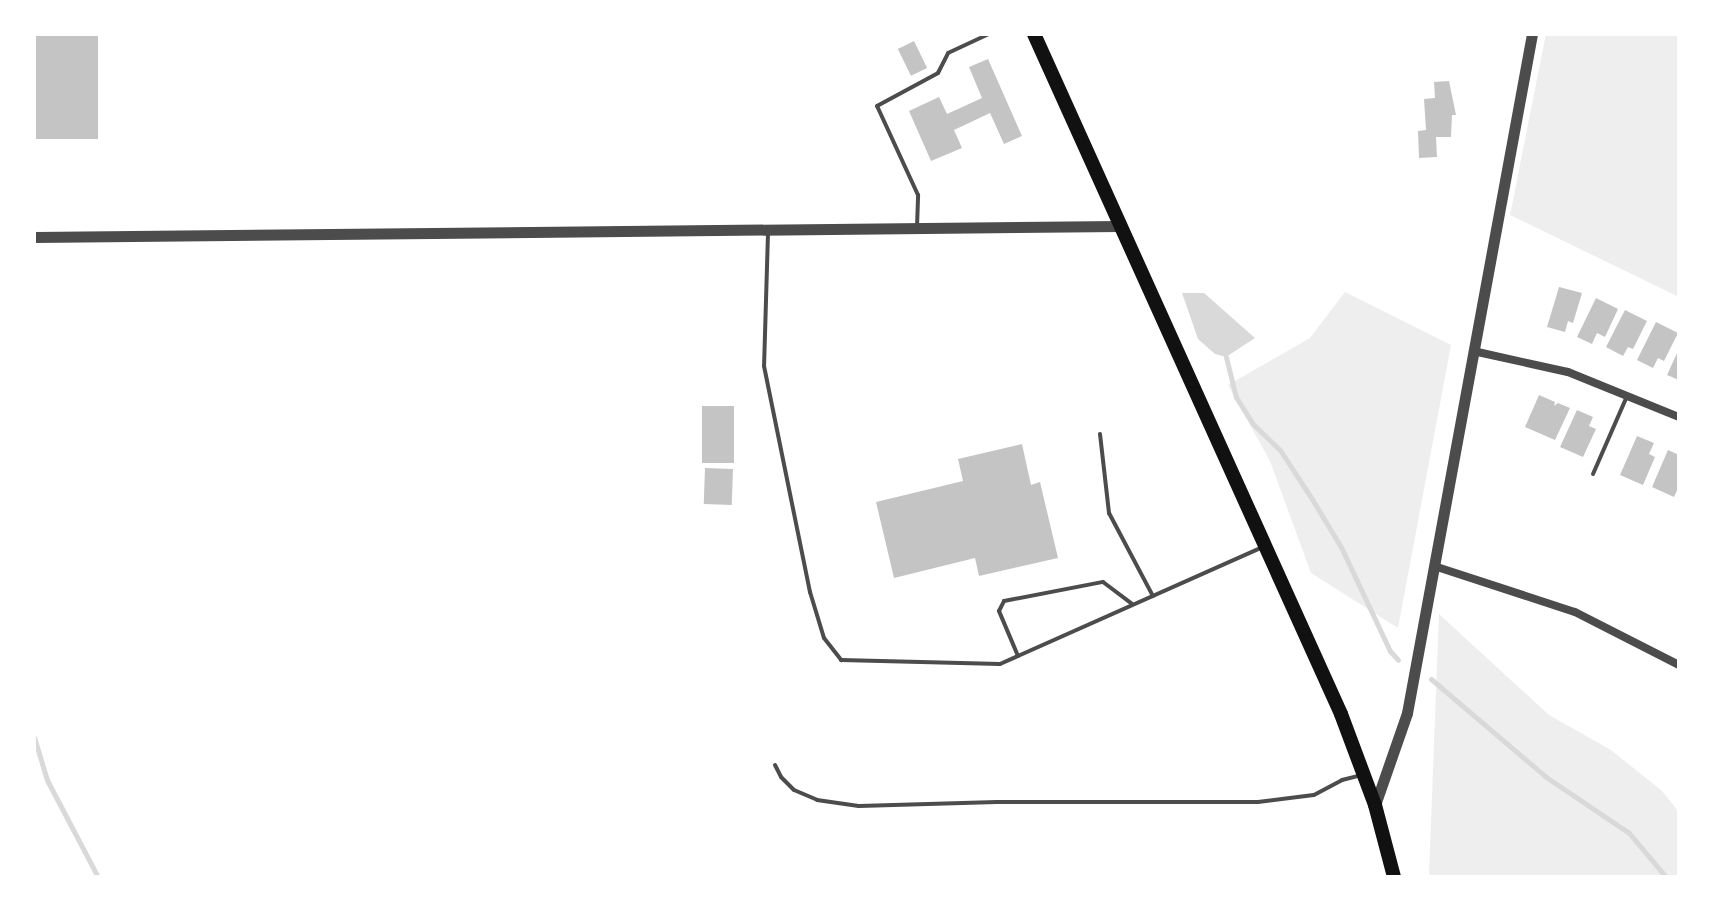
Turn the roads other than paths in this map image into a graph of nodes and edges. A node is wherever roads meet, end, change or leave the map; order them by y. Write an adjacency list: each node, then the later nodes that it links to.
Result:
1 (989, 34): 5 (lane)
2 (1034, 34): 4 (main road)
3 (1532, 34): 8 (street)
4 (1120, 226): 5 (street); 13 (main road)
5 (917, 229): 6 (street)
6 (768, 231): 7 (street); 17 (lane)
7 (34, 237)
8 (1473, 351): 9 (street); 14 (street)
9 (1627, 396): 10 (street); 12 (lane)
10 (1679, 417)
11 (1100, 434): 15 (lane)
12 (1593, 474)
13 (1266, 546): 15 (lane); 20 (main road)
14 (1434, 566): 18 (street); 21 (street)
15 (1153, 596): 16 (lane)
16 (1133, 605): 17 (lane); 17 (lane)
17 (1018, 656)
18 (1679, 665)
19 (775, 765): 20 (lane)
20 (1364, 774): 21 (main road)
21 (1375, 805): 22 (main road)
22 (1394, 877)

